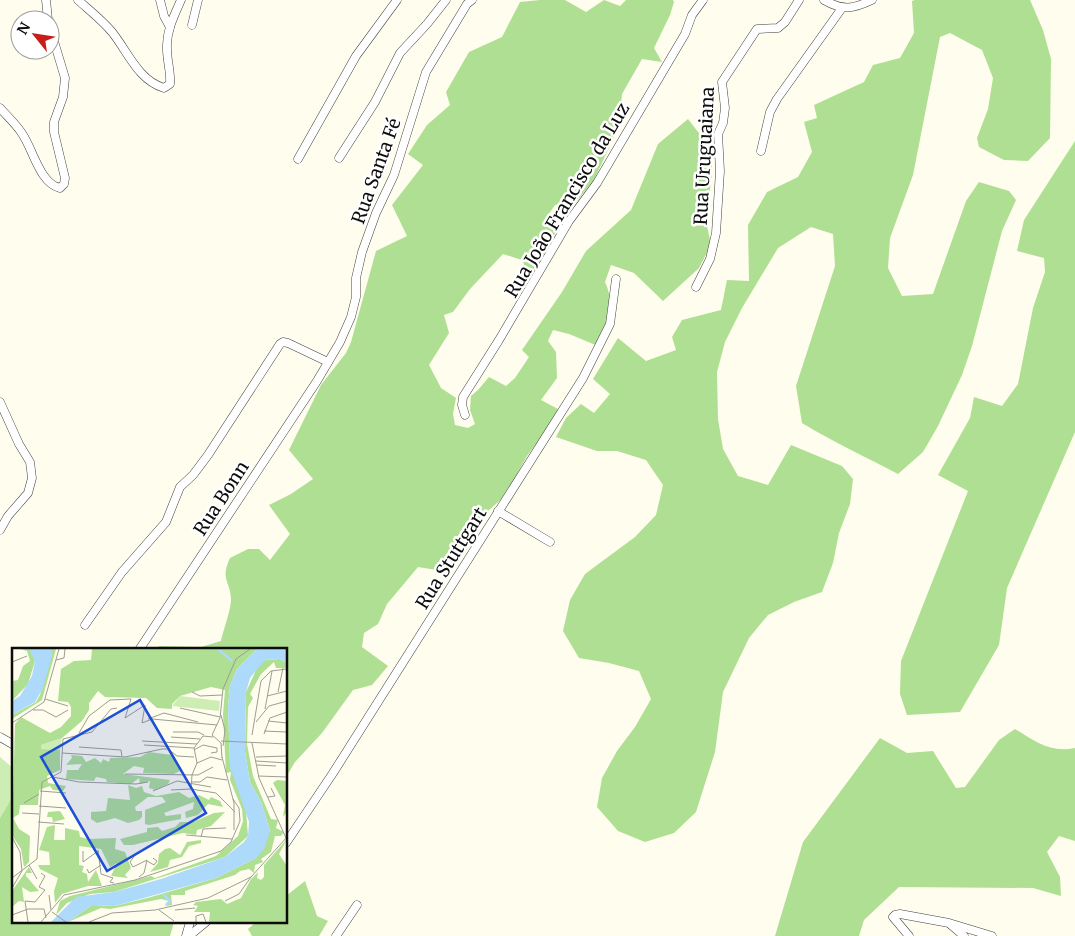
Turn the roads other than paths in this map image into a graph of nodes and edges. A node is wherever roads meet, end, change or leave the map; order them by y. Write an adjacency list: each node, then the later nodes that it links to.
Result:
1 (78, 0): 14 (street)
2 (160, 0): 14 (street)
3 (181, 0): 14 (street)
4 (198, 0): 13 (street)
5 (397, 0): 19 (street)
6 (446, 0): 18 (street)
7 (472, 0): 22 (street, Rua Santa Fé)
8 (703, 0): 24 (street, Rua João Francisco da Luz)
9 (799, 0): 21 (street, Rua Uruguaiana)
10 (824, 0): 12 (street)
11 (872, 0): 12 (street)
12 (842, 8): 17 (street)
13 (192, 25)
14 (170, 26)
15 (60, 60): 16 (street)
16 (0, 108)
17 (761, 152)
18 (339, 158)
19 (298, 159)
20 (616, 279): 25 (street, Rua Stuttgart)
21 (696, 287)
22 (328, 362): 28 (street); 29 (street, Rua Bonn)
23 (0, 402): 26 (street)
24 (465, 415)
25 (498, 511): 27 (street); 32 (street, Rua Stuttgart)
26 (0, 530)
27 (550, 542)
28 (85, 625)
29 (140, 648)
30 (0, 737): 31 (street)
31 (12, 744)
32 (288, 840)
33 (356, 905): 37 (street)
34 (949, 923): 38 (street); 39 (street); 40 (street)
35 (203, 924): 36 (street)
36 (187, 936)
37 (336, 936)
38 (909, 936)
39 (964, 936)
40 (992, 936)

